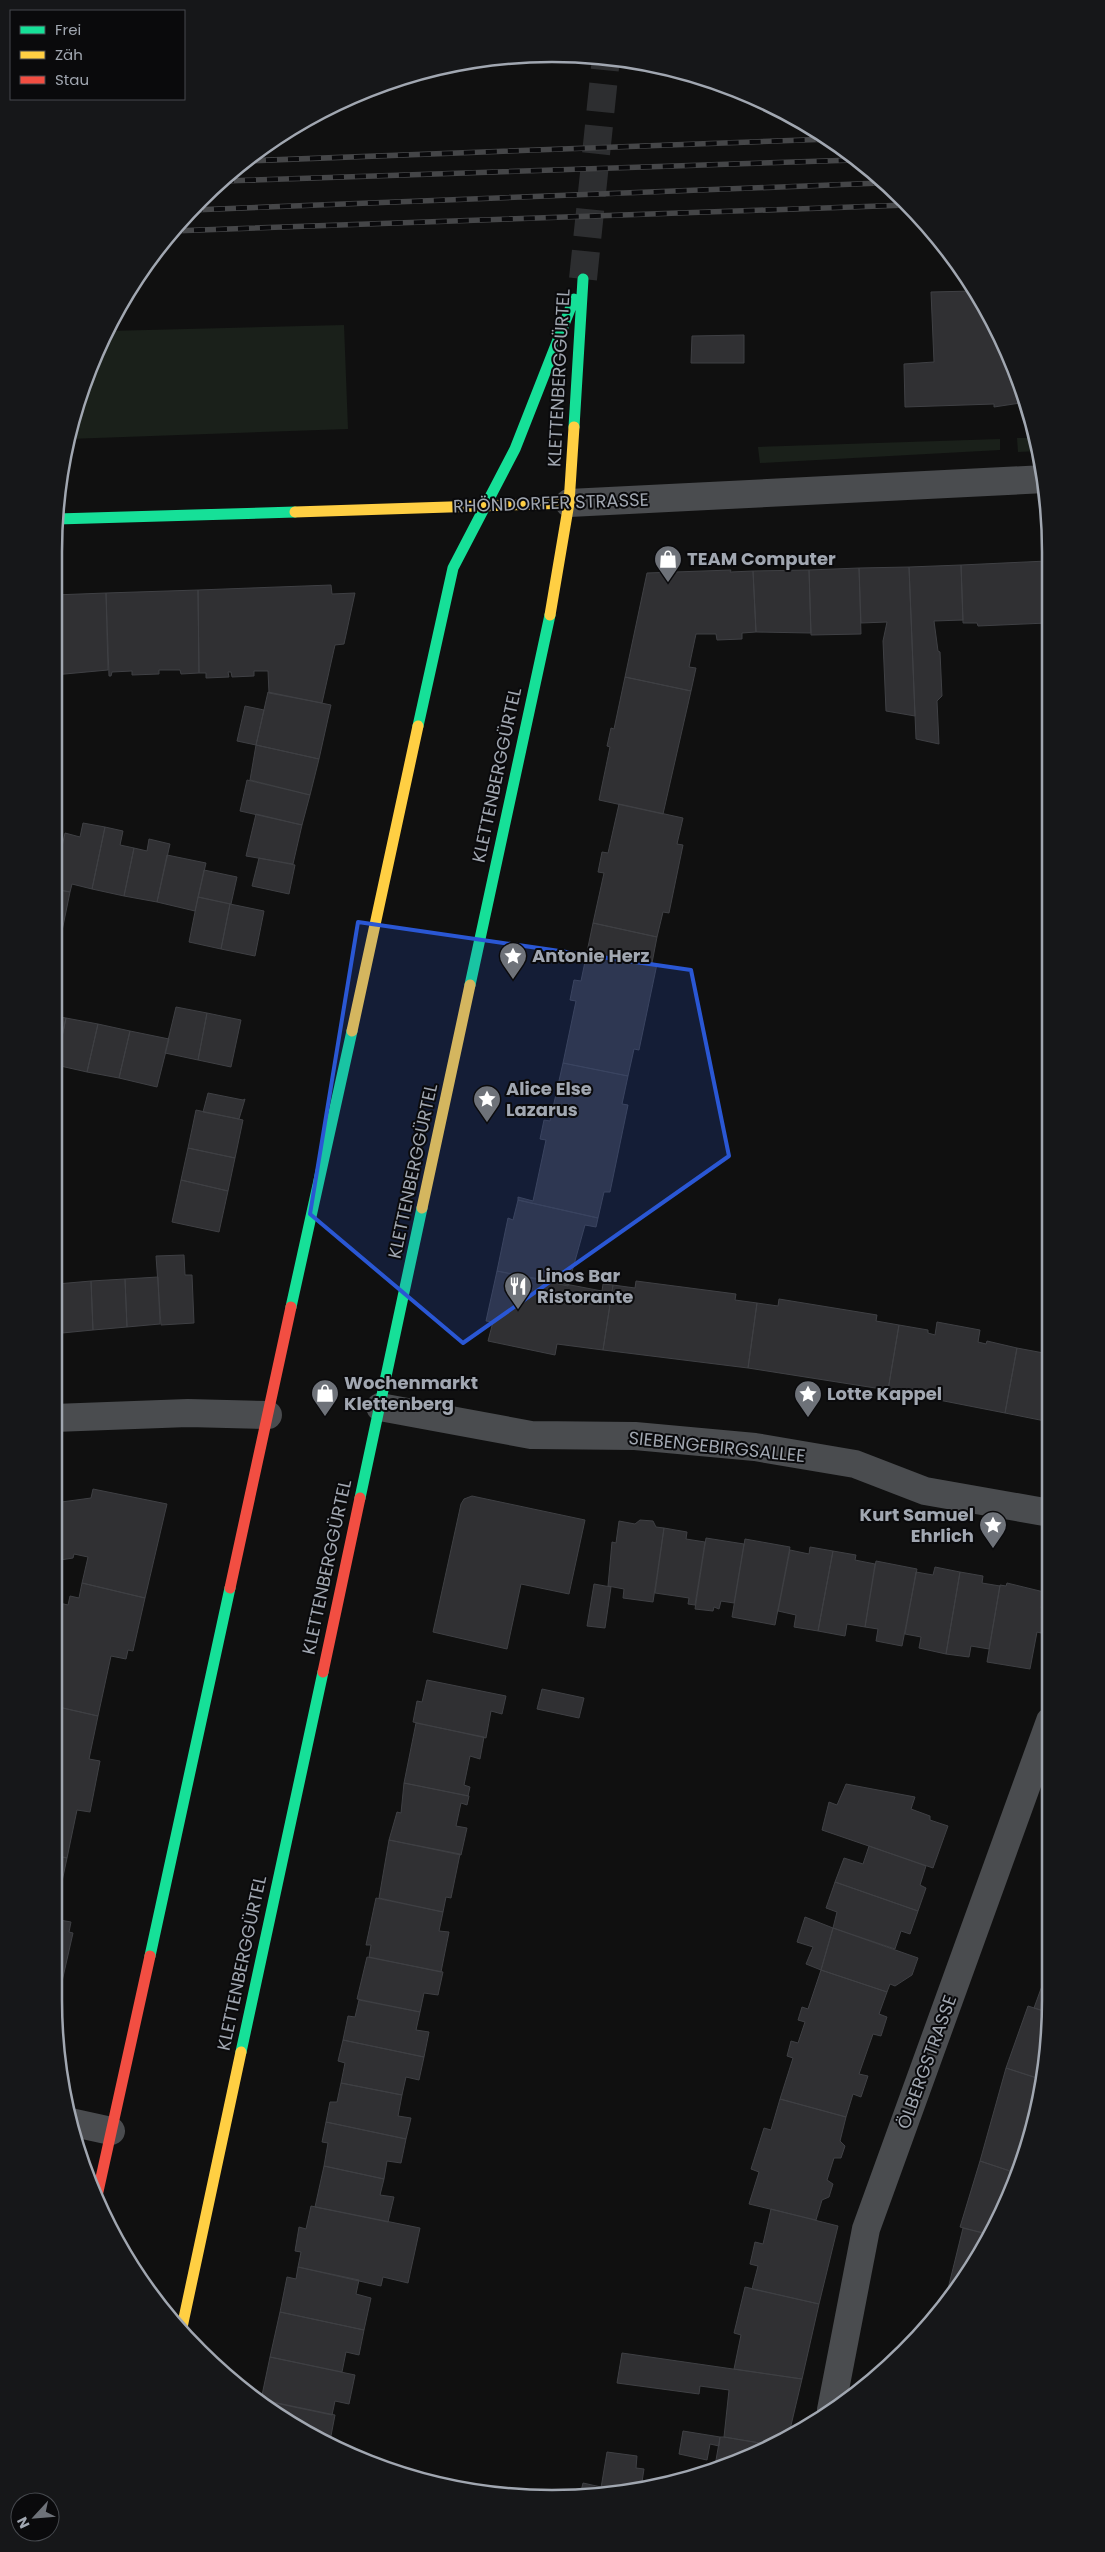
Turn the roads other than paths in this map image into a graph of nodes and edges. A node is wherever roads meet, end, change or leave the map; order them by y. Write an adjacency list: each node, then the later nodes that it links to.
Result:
1 (1036, 478): 2 (street, RHÖNDORFER STRASSE)
2 (569, 504): 3 (main road, RHÖNDORFER STRASSE); 3 (main road, KLETTENBERGGÜRTEL); 5 (main road, KLETTENBERGGÜRTEL)
3 (484, 505): 4 (main road, RHÖNDORFER STRASSE); 6 (main road, KLETTENBERGGÜRTEL)
4 (64, 519)
5 (380, 1407): 8 (street, SIEBENGEBIRGSALLEE); 13 (main road, KLETTENBERGGÜRTEL)
6 (268, 1415): 7 (street); 11 (main road, KLETTENBERGGÜRTEL)
7 (62, 1418)
8 (1042, 1512)
9 (1042, 1743): 14 (street, ÖLBERGSTRASSE)
10 (79, 2124): 11 (street)
11 (111, 2131): 12 (main road, KLETTENBERGGÜRTEL)
12 (99, 2185)
13 (183, 2322)
14 (833, 2401)

